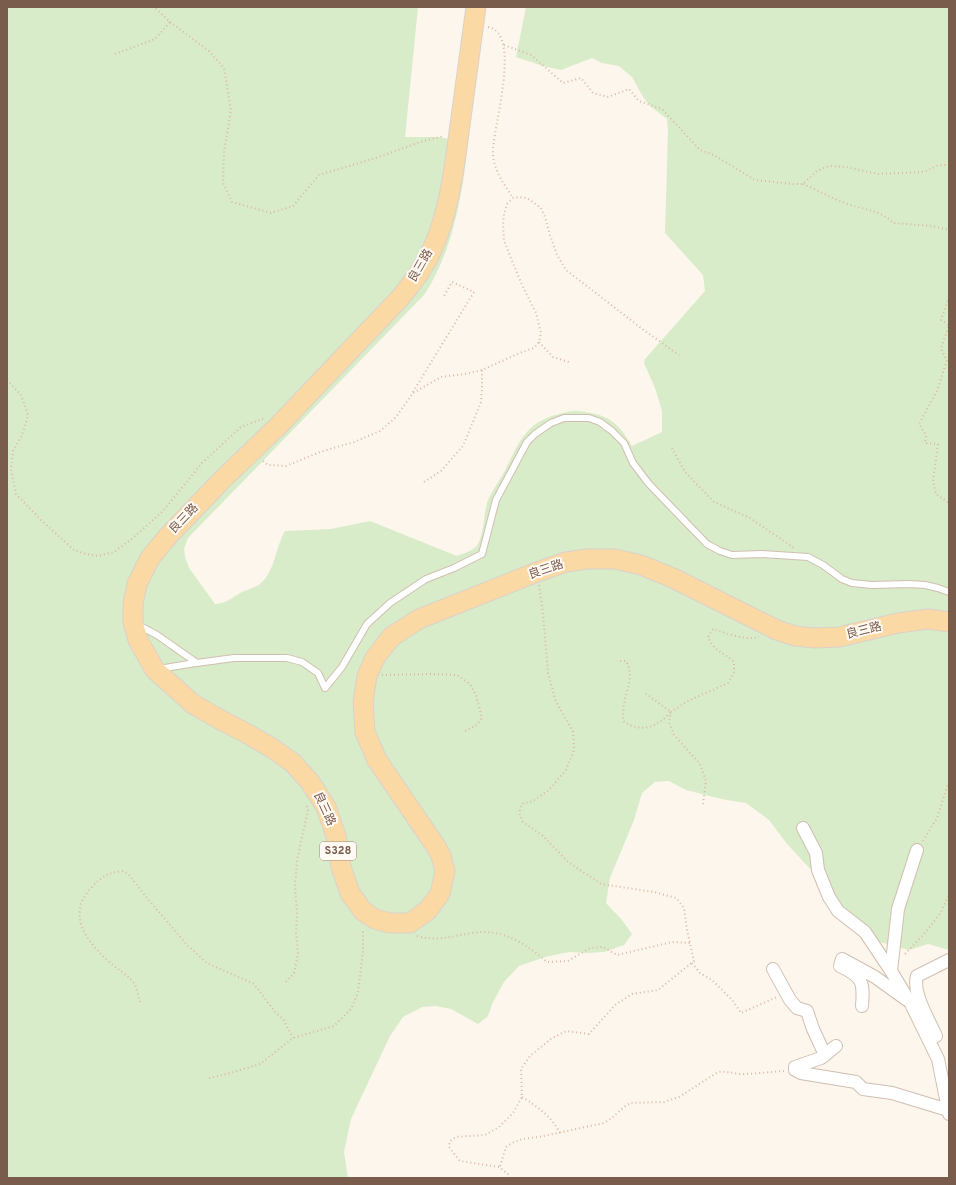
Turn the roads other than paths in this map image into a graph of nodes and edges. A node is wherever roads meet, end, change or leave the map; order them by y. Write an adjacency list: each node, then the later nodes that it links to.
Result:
1 (475, 16): 3 (main road, 良三路 / S328)
2 (949, 592): 5 (lane)
3 (133, 622): 5 (lane); 6 (main road, 良三路 / S328)
4 (949, 622): 6 (main road, 良三路 / S328)
5 (198, 663): 6 (lane)
6 (155, 670)
7 (803, 828): 11 (street)
8 (917, 850): 11 (street)
9 (949, 960): 14 (street)
10 (773, 969): 16 (street)
11 (891, 970): 12 (street)
12 (911, 1004): 13 (street); 14 (street)
13 (862, 1006)
14 (930, 1043): 17 (street)
15 (836, 1046): 16 (street)
16 (825, 1055): 17 (street)
17 (948, 1112)

